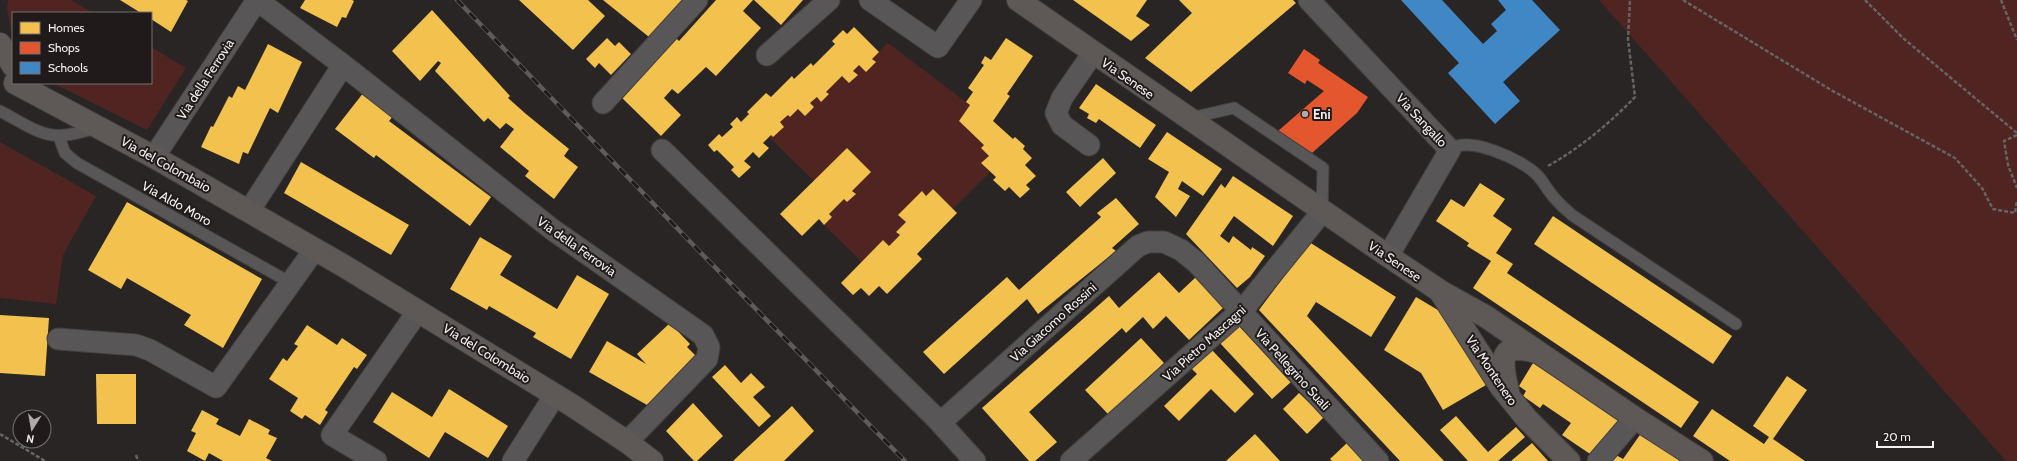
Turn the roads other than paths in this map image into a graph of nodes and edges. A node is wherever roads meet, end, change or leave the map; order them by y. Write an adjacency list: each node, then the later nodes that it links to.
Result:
1 (257, 0): 12 (street, Via della Ferrovia); 25 (street, Via della Ferrovia)
2 (697, 0): 17 (street)
3 (829, 0): 10 (street)
4 (870, 0): 5 (street)
5 (971, 0)
6 (1309, 0): 24 (street, Via Sangallo)
7 (1020, 1): 9 (main road, Via Senese)
8 (0, 44): 11 (main road)
9 (1093, 53): 19 (main road, Via Senese); 22 (street, Via Senese)
10 (767, 55)
11 (12, 64)
12 (343, 65): 26 (street); 42 (street, Via della Ferrovia)
13 (0, 75): 14 (main road, Via del Colombaio)
14 (12, 81)
15 (19, 84): 16 (main road, Via del Colombaio)
16 (33, 89): 20 (main road, Via del Colombaio)
17 (603, 103)
18 (0, 111): 21 (lane)
19 (1188, 119): 27 (main road, Via Senese); 27 (lane)
20 (99, 127): 21 (lane); 25 (main road, Via del Colombaio)
21 (59, 137): 31 (lane, Via Aldo Moro)
22 (1089, 145)
23 (662, 150): 41 (street)
24 (1450, 150): 30 (street, Via Sangallo); 35 (lane)
25 (154, 157): 26 (main road, Via del Colombaio)
26 (249, 211): 29 (main road, Via del Colombaio)
27 (1322, 212): 30 (main road, Via Senese); 34 (street, Via Pietro Mascagni)
28 (1173, 245): 34 (street, Via Pellegrino Suali); 41 (street, Via Giacomo Rossini)
29 (315, 249): 31 (street); 33 (main road, Via del Colombaio)
30 (1388, 256): 32 (main road, Via Senese)
31 (291, 283): 36 (street)
32 (1440, 290): 37 (main road, Via Senese); 39 (main road, Via Montenero)
33 (418, 310): 38 (main road, Via del Colombaio); 43 (street)
34 (1242, 311): 47 (street, Via Pietro Mascagni); 48 (street, Via Pellegrino Suali)
35 (1736, 324)
36 (58, 339)
37 (1536, 352): 39 (main road); 40 (main road, Via Senese)
38 (555, 395): 42 (main road, Via del Colombaio); 44 (street)
39 (1511, 400): 49 (main road, Via Montenero)
40 (1634, 418): 50 (street); 51 (main road, Via Senese)
41 (941, 422): 46 (street)
42 (627, 442): 45 (main road, Via del Colombaio)
43 (376, 461)
44 (513, 461)
45 (652, 461)
46 (975, 461)
47 (1071, 461)
48 (1378, 461)
49 (1569, 461)
50 (1598, 461)
51 (1702, 461)

